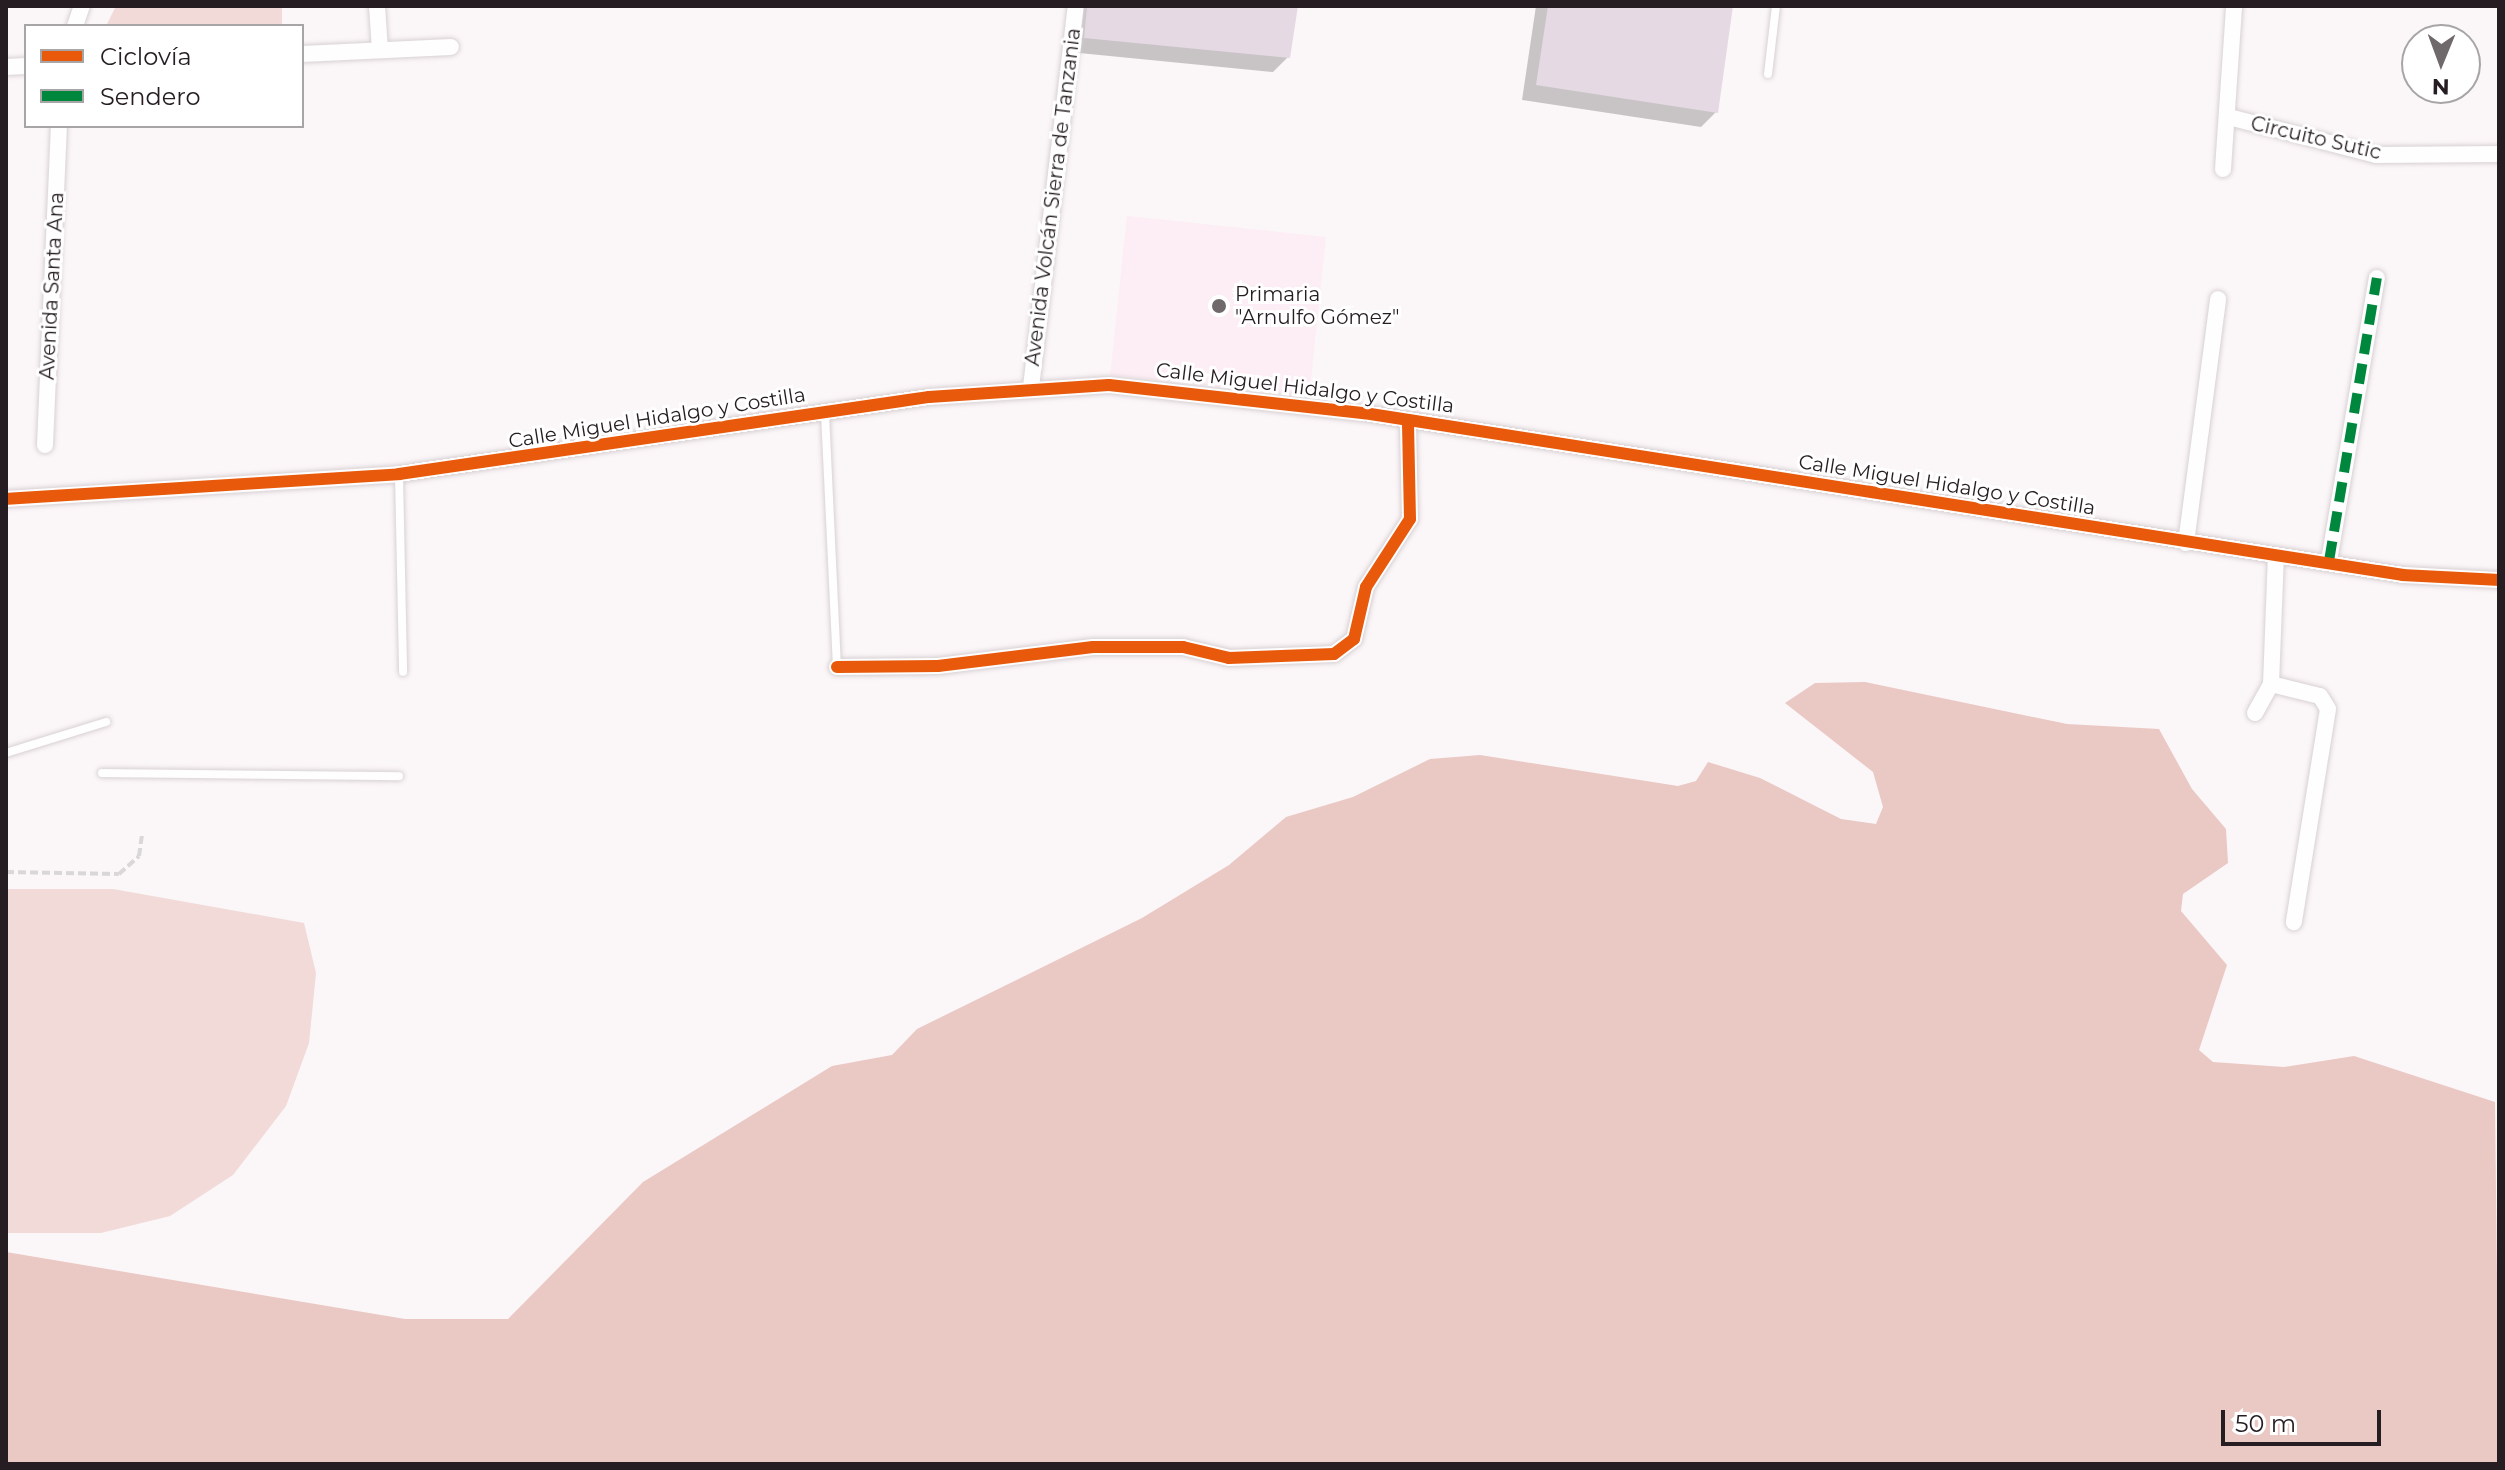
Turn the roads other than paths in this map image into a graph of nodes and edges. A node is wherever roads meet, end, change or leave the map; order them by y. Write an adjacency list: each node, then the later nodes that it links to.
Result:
1 (377, 6): 6 (street)
2 (1076, 6): 15 (street, Avenida Volcán Sierra de Tanzania)
3 (1776, 6): 8 (lane)
4 (2234, 6): 9 (street, Circuito Sutic)
5 (451, 47): 6 (street)
6 (380, 50): 7 (street)
7 (304, 54)
8 (1768, 74)
9 (2229, 117): 11 (street, Circuito Sutic); 12 (street, Circuito Sutic)
10 (59, 128): 18 (street, Avenida Santa Ana)
11 (2499, 154)
12 (2223, 169)
13 (2377, 278): 23 (street)
14 (2218, 299): 21 (street)
15 (1031, 387): 16 (street, Calle Miguel Hidalgo y Costilla); 17 (street, Calle Miguel Hidalgo y Costilla)
16 (825, 413): 19 (street, Calle Miguel Hidalgo y Costilla); 25 (lane)
17 (1408, 420): 21 (street, Calle Miguel Hidalgo y Costilla); 25 (street)
18 (45, 445)
19 (399, 474): 20 (street, Calle Miguel Hidalgo y Costilla); 26 (lane)
20 (6, 499)
21 (2186, 543): 22 (street, Calle Miguel Hidalgo y Costilla)
22 (2276, 555): 23 (street, Calle Miguel Hidalgo y Costilla); 27 (street)
23 (2329, 561): 24 (street, Calle Miguel Hidalgo y Costilla)
24 (2499, 580)
25 (837, 667)
26 (403, 672)
27 (2271, 684): 28 (street); 33 (street)
28 (2255, 713)
29 (106, 722): 30 (lane)
30 (6, 753)
31 (102, 773): 32 (lane)
32 (399, 776)
33 (2294, 922)

